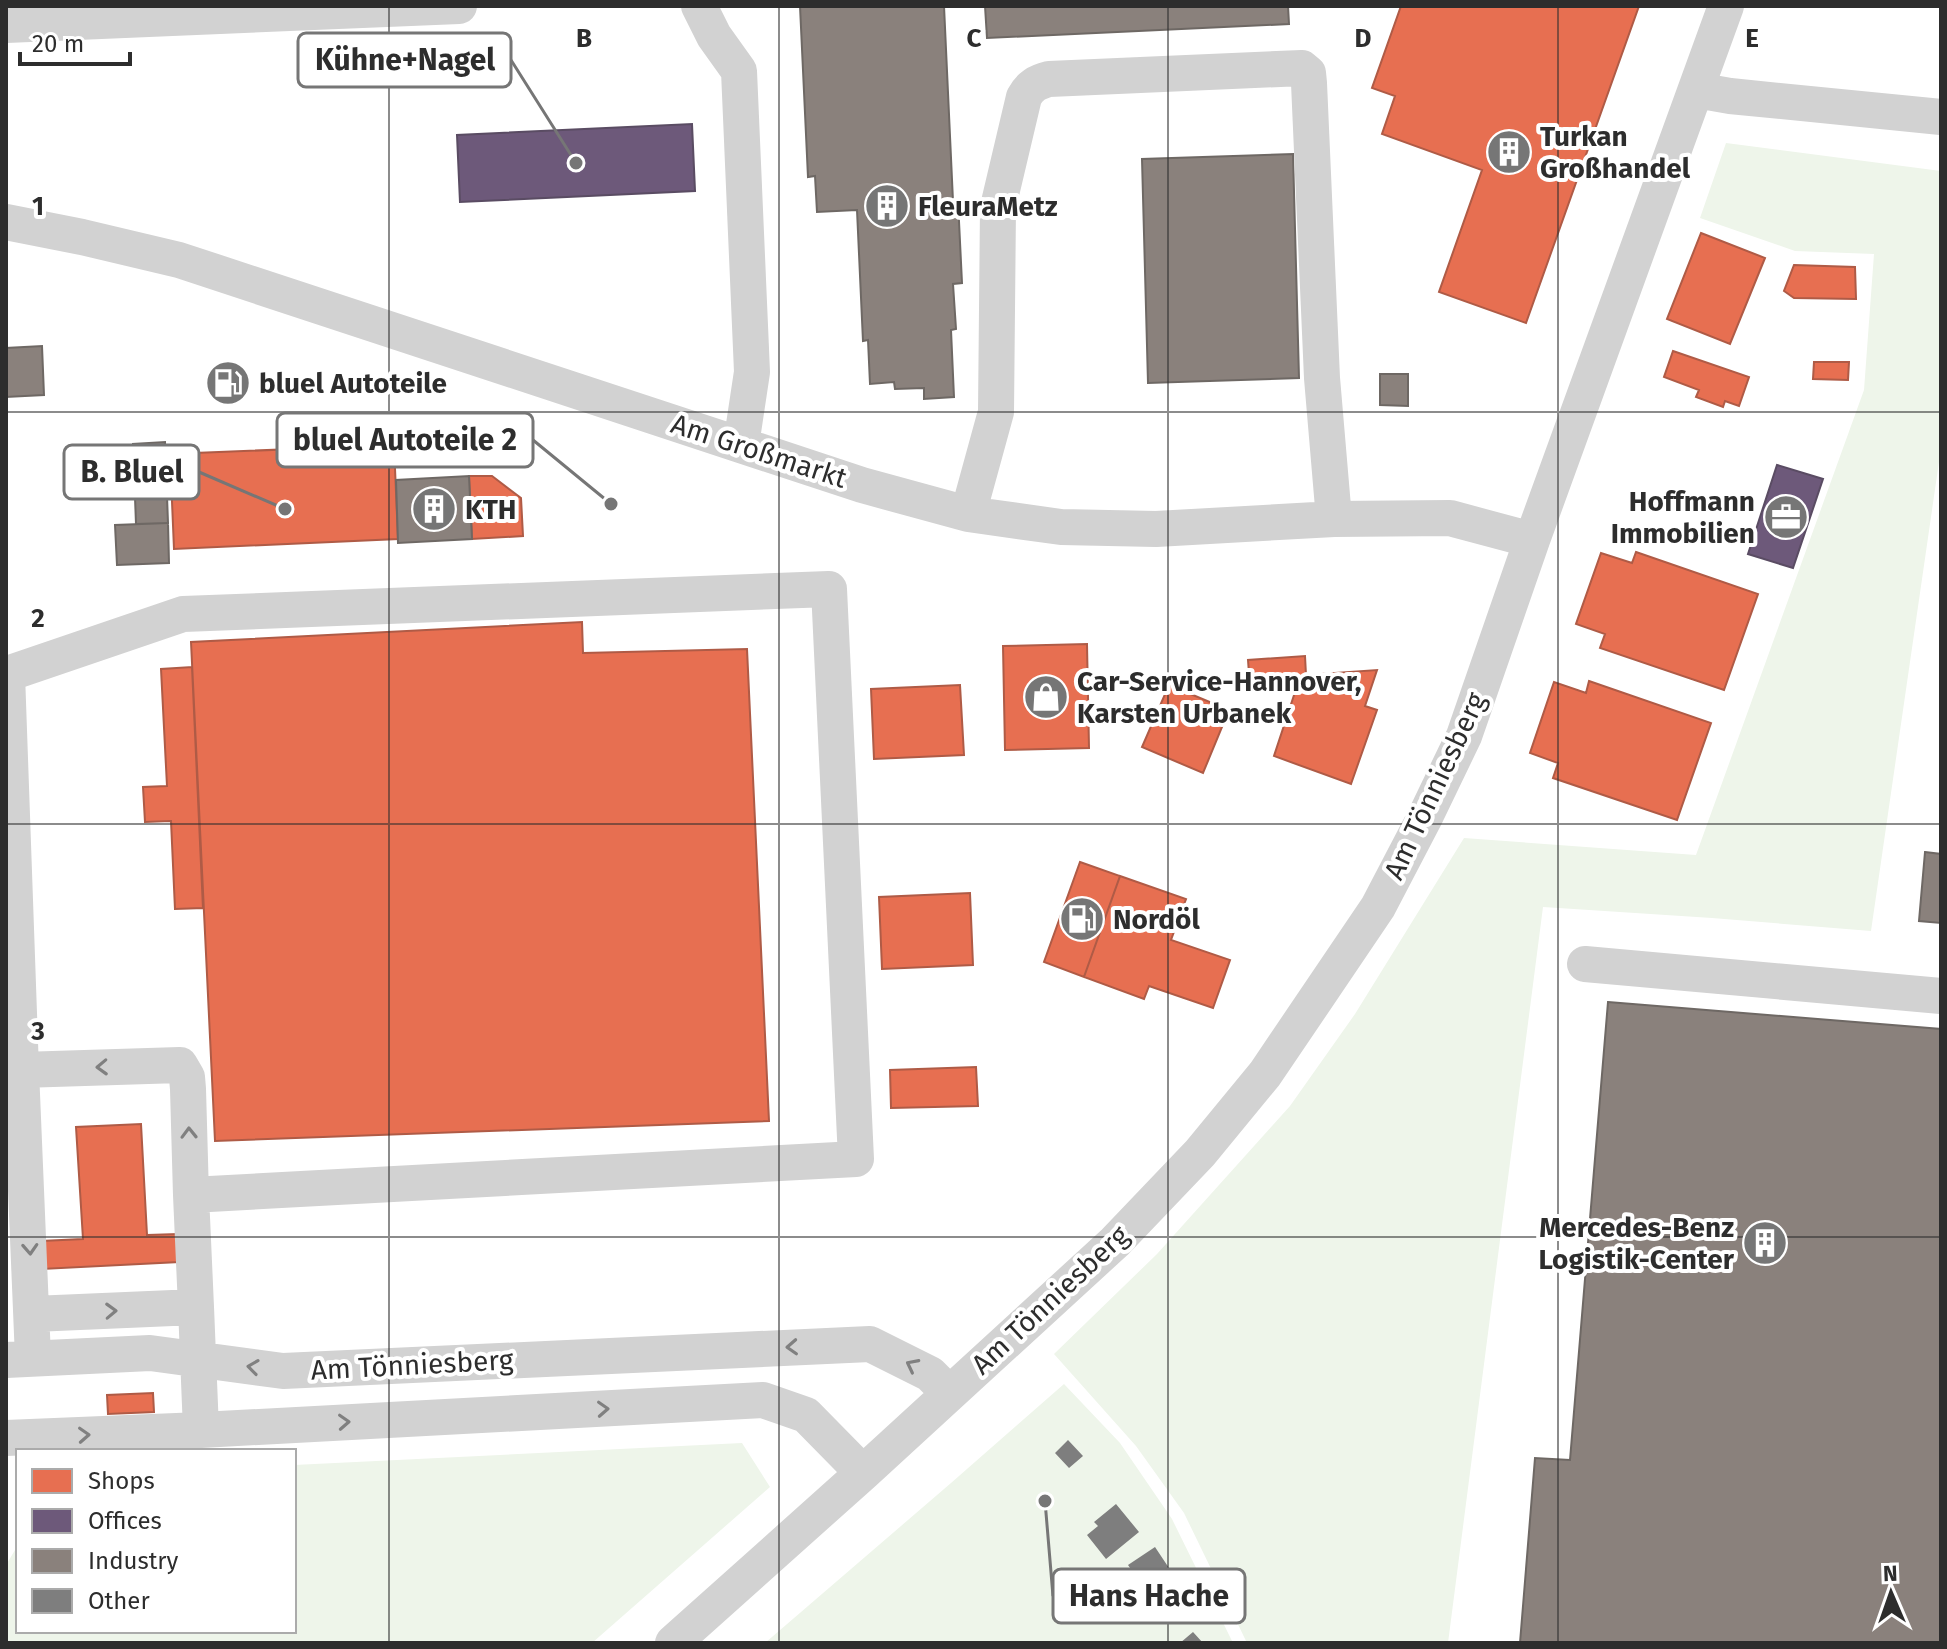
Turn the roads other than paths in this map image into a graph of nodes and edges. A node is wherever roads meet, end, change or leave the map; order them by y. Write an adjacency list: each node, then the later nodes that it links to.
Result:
1 (459, 6): 4 (street)
2 (699, 6): 8 (street)
3 (1726, 6): 5 (street, Am Tönniesberg)
4 (6, 25)
5 (1696, 90): 6 (street); 11 (street, Am Tönniesberg)
6 (1941, 117)
7 (6, 222): 8 (street, Am Großmarkt)
8 (741, 445): 9 (street, Am Großmarkt)
9 (968, 514): 10 (street, Am Großmarkt); 10 (street)
10 (1334, 519): 11 (street, Am Großmarkt)
11 (1532, 540): 20 (street, Am Tönniesberg)
12 (1585, 964): 13 (street)
13 (1941, 996)
14 (21, 1070): 15 (street, one-way to 14); 15 (street); 17 (street, one-way to 17)
15 (191, 1195): 16 (street)
16 (196, 1307): 17 (street, one-way to 16); 19 (street)
17 (33, 1314): 18 (street)
18 (20, 1359): 19 (street, Am Tönniesberg)
19 (199, 1360): 20 (street, Am Tönniesberg, one-way to 19); 21 (street)
20 (949, 1393): 23 (street, Am Tönniesberg)
21 (201, 1430): 22 (street, Am Tönniesberg, one-way to 21); 23 (street, Am Tönniesberg, one-way to 23)
22 (20, 1445)
23 (863, 1473): 24 (street, Am Tönniesberg)
24 (673, 1643)

